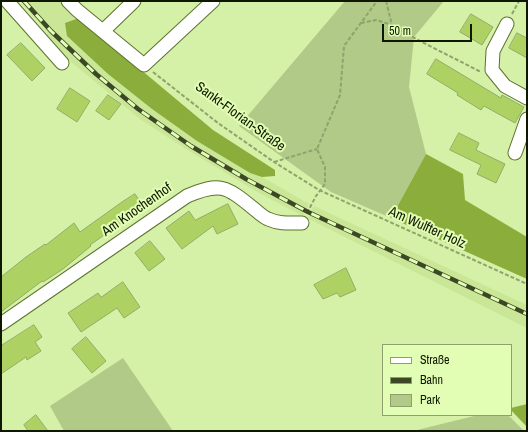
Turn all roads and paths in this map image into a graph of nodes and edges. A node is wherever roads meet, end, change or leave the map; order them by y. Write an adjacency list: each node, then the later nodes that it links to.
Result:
1 (7, 1): 11 (street)
2 (68, 1): 10 (street)
3 (134, 1): 10 (street)
4 (213, 1): 12 (street)
5 (377, 1): 7 (path)
6 (386, 1): 9 (path)
7 (361, 23): 9 (path); 16 (path)
8 (507, 24): 13 (street)
9 (392, 25): 13 (path)
10 (102, 31): 12 (street)
11 (62, 63)
12 (144, 65): 18 (path, Sankt-Florian-Straße)
13 (492, 70): 14 (street)
14 (527, 98)
15 (527, 118): 17 (street)
16 (317, 149): 18 (path); 19 (path)
17 (515, 153)
18 (274, 162): 19 (path, Sankt-Florian-Straße)
19 (320, 190): 20 (path); 21 (path, Am Wulfter Holz)
20 (302, 223): 22 (street, Am Knochenhof)
21 (527, 284)
22 (1, 324)

